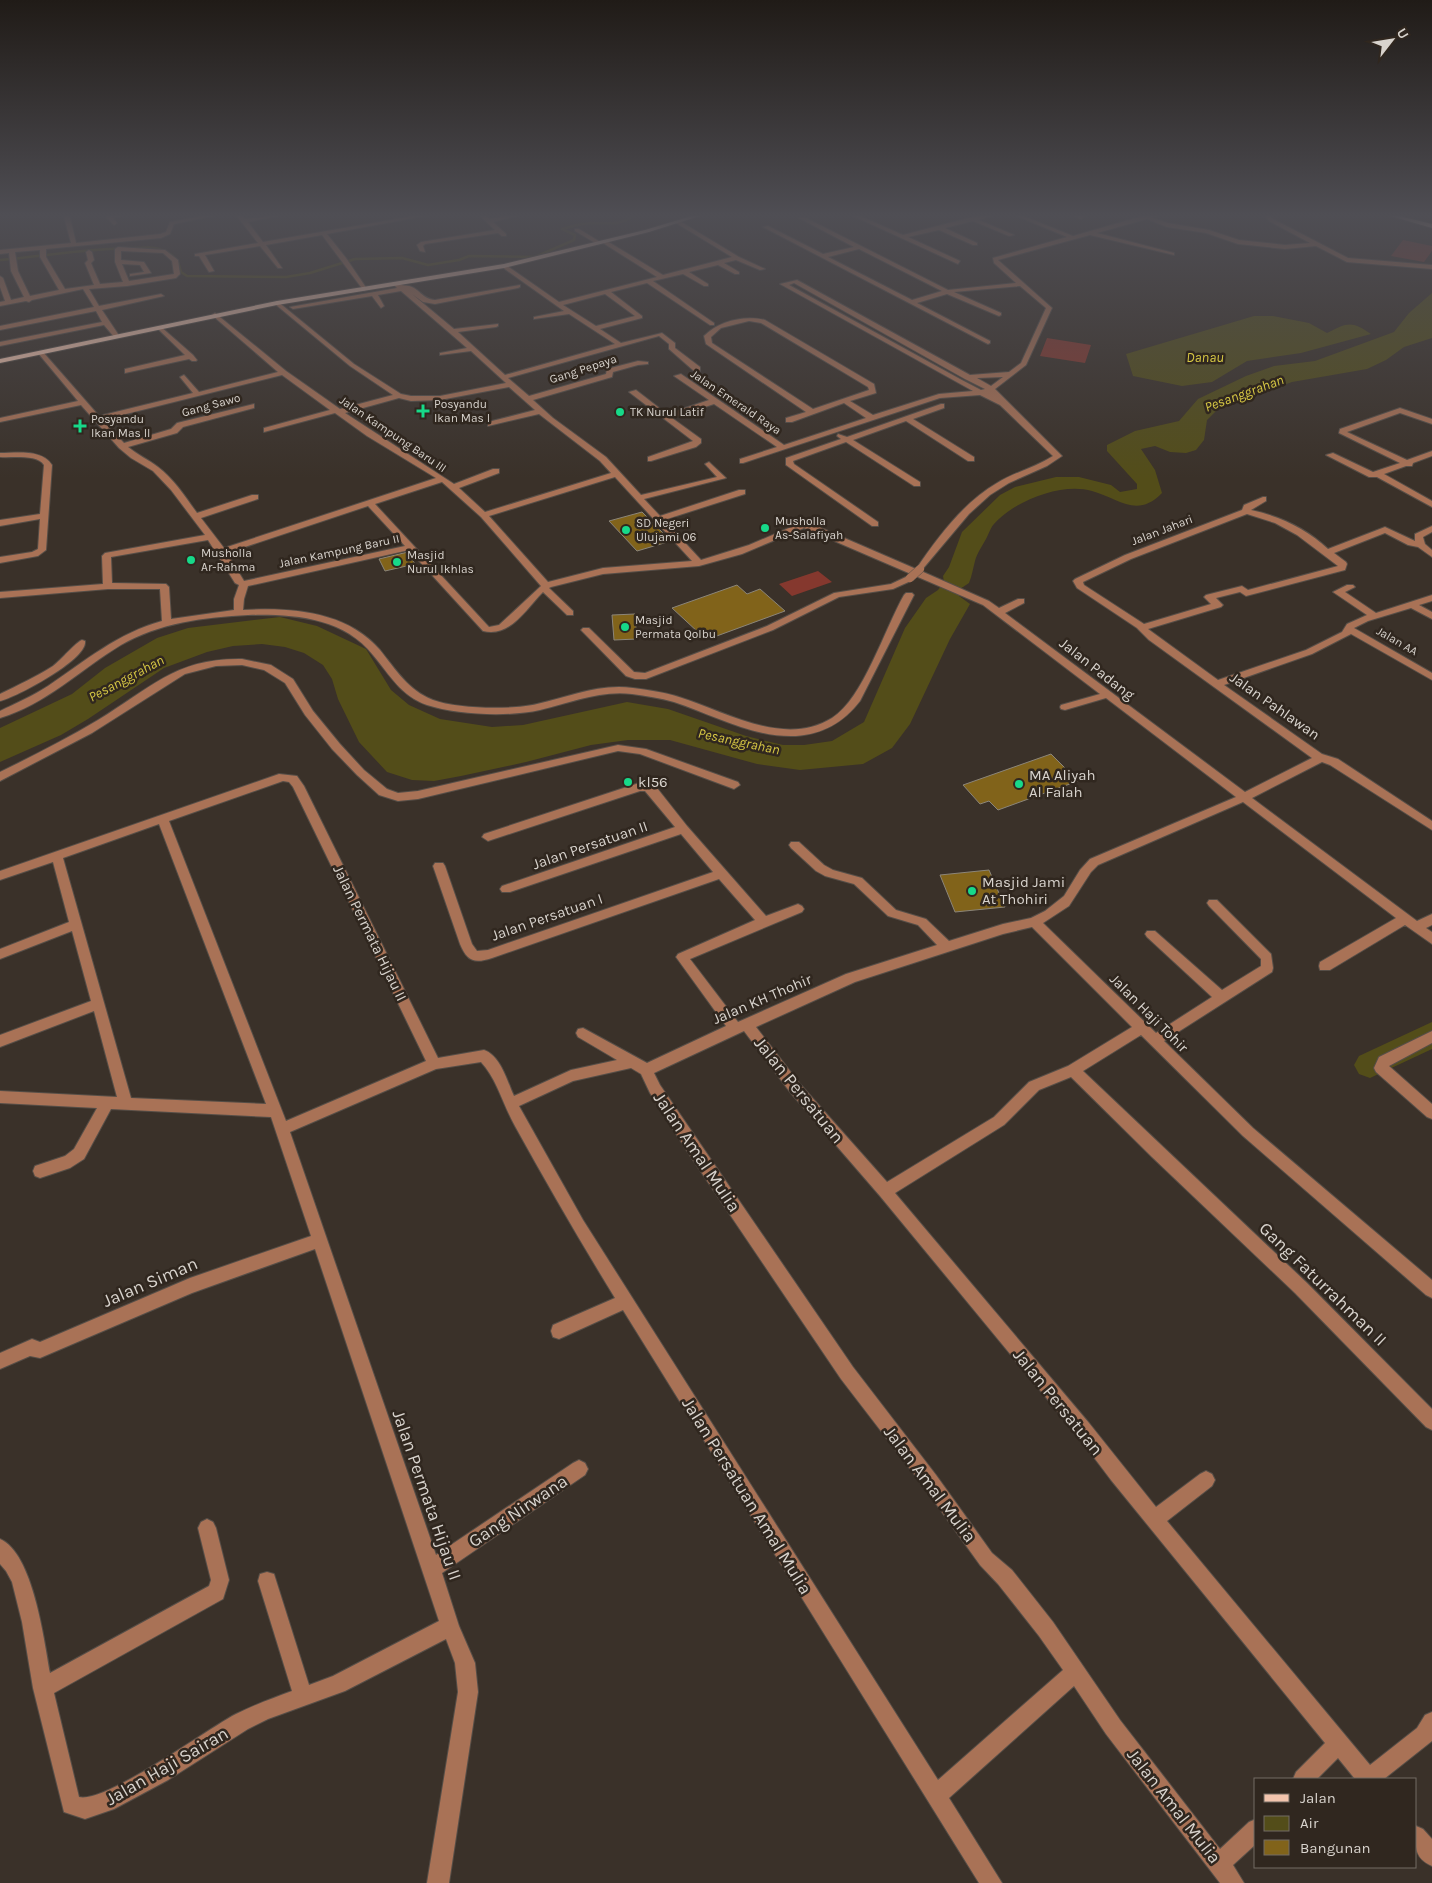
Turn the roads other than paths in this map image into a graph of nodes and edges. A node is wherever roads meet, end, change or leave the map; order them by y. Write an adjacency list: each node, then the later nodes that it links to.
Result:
1 (14, 303): 17 (street)
2 (94, 303): 21 (street)
3 (127, 303): 21 (street)
4 (277, 303): 25 (main road); 58 (street)
5 (320, 303): 26 (street)
6 (339, 303): 22 (street)
7 (379, 303): 20 (street)
8 (419, 303): 34 (street)
9 (563, 303): 18 (street)
10 (623, 303): 33 (street)
11 (680, 303): 29 (street)
12 (817, 303): 52 (street)
13 (833, 303): 51 (street)
14 (914, 303): 36 (street)
15 (1042, 303): 47 (street)
16 (0, 304): 17 (street)
17 (8, 304)
18 (558, 304): 23 (street)
19 (975, 304): 24 (street)
20 (381, 306)
21 (97, 309): 28 (street); 31 (street)
22 (341, 309)
23 (571, 312): 27 (street); 33 (street)
24 (999, 314)
25 (215, 315): 32 (main road); 46 (street, Jalan Kampung Baru III)
26 (302, 315)
27 (536, 318)
28 (106, 323): 35 (street); 37 (street)
29 (712, 324)
30 (496, 325): 34 (street)
31 (0, 328)
32 (160, 328): 35 (main road); 45 (street)
33 (595, 328): 38 (street)
34 (453, 331): 39 (street)
35 (117, 337): 40 (main road)
36 (988, 342)
37 (0, 344)
38 (620, 345): 44 (street); 50 (street)
39 (471, 349): 41 (street); 50 (street)
40 (41, 353): 42 (main road); 63 (street)
41 (442, 354)
42 (0, 362)
43 (646, 363): 60 (street, Gang Pepaya)
44 (697, 369)
45 (128, 371)
46 (283, 373): 57 (street); 67 (street, Jalan Kampung Baru III)
47 (1010, 374): 51 (street); 54 (street)
48 (678, 376): 61 (street, Jalan Emerald Raya)
49 (184, 377): 57 (street)
50 (504, 377): 53 (street)
51 (969, 377): 52 (street); 54 (street)
52 (957, 381): 56 (street); 59 (street)
53 (512, 384): 58 (street); 60 (street)
54 (991, 388): 56 (street); 64 (street)
55 (633, 392): 70 (street)
56 (978, 393): 59 (street); 64 (street)
57 (197, 394): 73 (street)
58 (399, 396): 67 (street)
59 (939, 396): 71 (street)
60 (528, 399): 68 (street)
61 (714, 401): 70 (street); 82 (street, Jalan Emerald Raya)
62 (845, 401): 69 (street); 69 (street); 71 (street)
63 (81, 403): 73 (street); 74 (street)
64 (1003, 403): 119 (street)
65 (251, 406): 81 (street, Gang Sawo)
66 (941, 406): 72 (street)
67 (338, 411): 78 (street); 94 (street, Jalan Kampung Baru III)
68 (541, 411): 77 (street); 92 (street)
69 (812, 412): 75 (street)
70 (667, 417): 86 (street)
71 (872, 418): 79 (street)
72 (907, 418): 80 (street); 87 (street)
73 (96, 419): 81 (street)
74 (0, 420)
75 (789, 420)
76 (1432, 422): 90 (street)
77 (491, 424)
78 (267, 430)
79 (833, 431): 80 (street); 82 (street)
80 (846, 438): 95 (street); 109 (street)
81 (122, 446): 106 (street)
82 (782, 447): 88 (street)
83 (1432, 453): 90 (street)
84 (0, 455): 105 (street)
85 (1330, 455): 93 (street)
86 (651, 459)
87 (972, 459)
88 (742, 460)
89 (709, 464): 99 (street)
90 (1409, 464): 93 (street)
91 (496, 471): 96 (street)
92 (616, 474): 99 (street); 104 (street)
93 (1378, 474): 102 (street)
94 (443, 480): 96 (street, Jalan Kampung Baru III); 101 (street)
95 (917, 484)
96 (452, 488): 104 (street, Jalan Kampung Baru III)
97 (742, 492): 107 (street)
98 (255, 496): 106 (street)
99 (638, 498): 107 (street)
100 (1263, 500): 103 (street)
101 (369, 502): 113 (street); 114 (street)
102 (1432, 504)
103 (1246, 511): 115 (street); 135 (street, Jalan Jahari)
104 (484, 515): 122 (street, Jalan Kampung Baru III)
105 (44, 516): 108 (street); 117 (street)
106 (195, 517): 111 (street)
107 (658, 520): 118 (street)
108 (0, 523)
109 (875, 524)
110 (1432, 529): 112 (street)
111 (210, 537): 114 (street); 121 (street)
112 (1421, 544): 115 (street); 116 (street)
113 (412, 547): 120 (street, Jalan Kampung Baru II); 122 (street, Jalan Kampung Baru II)
114 (222, 552): 120 (street)
115 (1327, 553): 135 (street)
116 (1432, 554)
117 (0, 560)
118 (698, 563): 119 (street, Jalan Padang); 122 (street, Jalan Padang)
119 (923, 573): 129 (street, Jalan Padang); 137 (street, bridge)
120 (244, 584): 131 (street)
121 (108, 586): 124 (street); 134 (street)
122 (545, 587): 130 (street, Jalan Kampung Baru III)
123 (1350, 588): 132 (street)
124 (0, 595)
125 (909, 595): 131 (street)
126 (1432, 598): 128 (street, Jalan Pahlawan)
127 (1021, 601): 129 (street)
128 (1411, 604): 132 (street, Jalan Pahlawan); 133 (street)
129 (999, 612): 141 (street, Jalan Padang)
130 (570, 613)
131 (238, 614): 134 (street)
132 (1375, 616): 136 (street, Jalan Pahlawan)
133 (1432, 616)
134 (167, 624): 144 (street)
135 (1142, 628): 140 (street, Jalan Jahari)
136 (1348, 628): 139 (street, Jalan AA); 140 (street, Jalan Pahlawan)
137 (586, 630)
138 (82, 643): 142 (street)
139 (1432, 677)
140 (1216, 684): 145 (street, Jalan Pahlawan)
141 (1106, 695): 143 (street); 148 (street, Jalan Padang)
142 (0, 698)
143 (1065, 707)
144 (0, 715)
145 (1318, 757): 148 (street, Jalan Pahlawan); 150 (street)
146 (0, 777): 147 (street)
147 (734, 785)
148 (1243, 798): 163 (street); 166 (street)
149 (1432, 812): 150 (street)
150 (1418, 816): 152 (street)
151 (163, 819): 156 (street, Jalan Permata Hijau II); 182 (street, Jalan Permata Hijau II); 189 (street, Jalan Permata Hijau II)
152 (1432, 826)
153 (683, 830): 154 (street); 158 (street); 160 (street, Jalan Persatuan II)
154 (488, 837)
155 (795, 845): 171 (street)
156 (57, 856): 159 (street, Jalan Permata Hijau II); 167 (street)
157 (439, 866): 158 (street, Jalan Persatuan I)
158 (723, 873): 165 (street)
159 (0, 876)
160 (506, 889)
161 (1213, 903): 174 (street)
162 (798, 909): 165 (street)
163 (1405, 918): 168 (street); 173 (street)
164 (1432, 919): 168 (street)
165 (764, 922): 176 (street, Jalan Persatuan)
166 (1034, 922): 171 (street, Jalan KH Thohir); 177 (street, Jalan Haji Tohir)
167 (76, 925): 172 (street); 175 (street)
168 (1417, 927): 170 (street)
169 (1151, 934): 174 (street)
170 (1432, 939)
171 (946, 947): 176 (street, Jalan KH Thohir)
172 (0, 954)
173 (1325, 966)
174 (1222, 998): 181 (street)
175 (98, 1004): 180 (street); 186 (street)
176 (741, 1026): 183 (street, Jalan KH Thohir); 193 (street, Jalan Persatuan)
177 (1140, 1028): 181 (street, Jalan Haji Tohir); 184 (street)
178 (583, 1033): 183 (street)
179 (1432, 1037): 190 (street)
180 (0, 1040)
181 (1154, 1041): 195 (street, Jalan Haji Tohir)
182 (434, 1064): 188 (street, Jalan Persatuan Amal Mulia); 191 (street)
183 (639, 1066): 188 (street, Jalan KH Thohir); 208 (street, Jalan Amal Mulia)
184 (1073, 1070): 193 (street); 199 (street, Gang Faturrahman II)
185 (0, 1097): 187 (street)
186 (125, 1102): 187 (street); 189 (street)
187 (107, 1103): 192 (street)
188 (510, 1104): 196 (street, Jalan Persatuan Amal Mulia)
189 (276, 1111): 191 (street, Jalan Permata Hijau II)
190 (1432, 1113)
191 (282, 1129): 194 (street, Jalan Permata Hijau II)
192 (40, 1171)
193 (885, 1191): 202 (street, Jalan Persatuan)
194 (319, 1240): 198 (street, Jalan Siman); 205 (street, Jalan Permata Hijau II)
195 (1432, 1290)
196 (625, 1301): 197 (street); 216 (street, Jalan Persatuan Amal Mulia)
197 (559, 1331)
198 (0, 1360)
199 (1432, 1421)
200 (578, 1470): 205 (street, Gang Nirwana)
201 (1206, 1480): 202 (street)
202 (1155, 1518): 212 (street, Jalan Persatuan)
203 (207, 1528): 209 (street)
204 (2, 1554): 209 (street, Jalan Haji Sairan)
205 (432, 1568): 207 (street, Jalan Permata Hijau II)
206 (267, 1582): 210 (street)
207 (450, 1626): 210 (street, Jalan Haji Sairan); 221 (street, Jalan Permata Hijau II)
208 (1075, 1672): 216 (street); 220 (street, Jalan Amal Mulia)
209 (43, 1688): 210 (street, Jalan Haji Sairan)
210 (304, 1697)
211 (1432, 1722): 215 (street)
212 (1339, 1743): 213 (street); 214 (street, Jalan Persatuan)
213 (1304, 1778)
214 (1367, 1778)
215 (1369, 1778)
216 (936, 1796): 222 (street, Jalan Persatuan Amal Mulia)
217 (1254, 1831): 220 (street)
218 (1417, 1837): 219 (street)
219 (1432, 1855)
220 (1219, 1864): 223 (street, Jalan Amal Mulia)
221 (438, 1883)
222 (991, 1883)
223 (1233, 1883)

